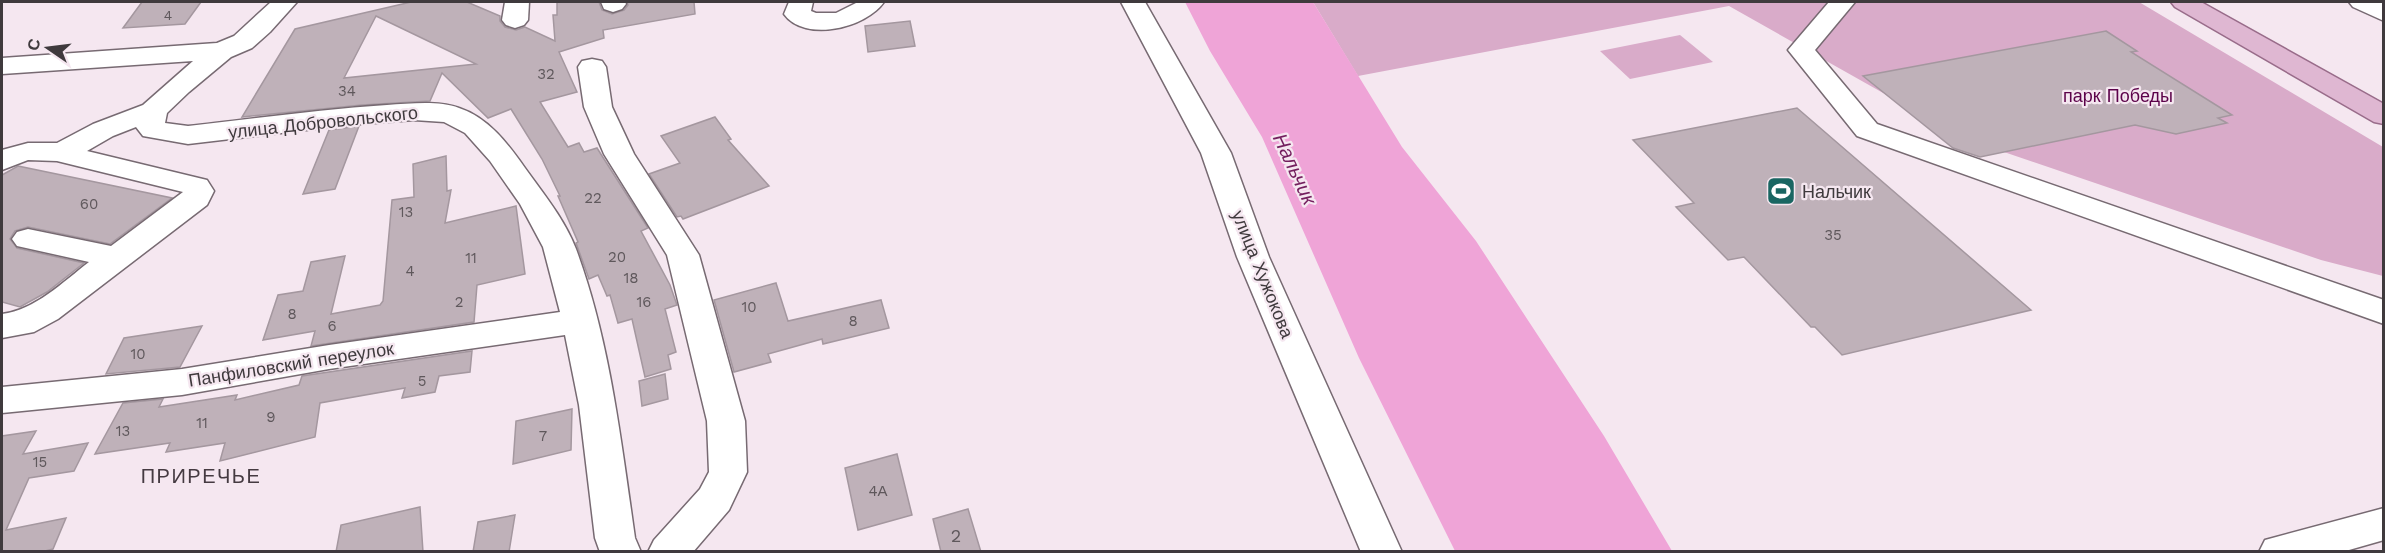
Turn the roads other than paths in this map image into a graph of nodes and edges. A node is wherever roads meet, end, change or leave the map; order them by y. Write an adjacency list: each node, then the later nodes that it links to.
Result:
1 (284, 2): 9 (street)
2 (801, 2): 3 (street)
3 (871, 2)
4 (1133, 2): 25 (street, улица Хужокова)
5 (1842, 2): 18 (street)
6 (2184, 2): 13 (main road)
7 (2362, 2): 8 (street)
8 (2384, 13)
9 (222, 51): 10 (street); 12 (street)
10 (2, 66)
11 (592, 67): 24 (street)
12 (153, 111): 14 (street); 19 (street, улица Добровольского)
13 (2384, 116)
14 (63, 152): 15 (street); 17 (street)
15 (2, 160)
16 (28, 239): 17 (street)
17 (117, 258): 20 (street)
18 (2384, 313)
19 (580, 321): 21 (street, Панфиловский переулок); 23 (street, улица Добровольского)
20 (2, 326)
21 (2, 400)
22 (2384, 524): 26 (street)
23 (621, 552)
24 (668, 552)
25 (1382, 552)
26 (2279, 552)

